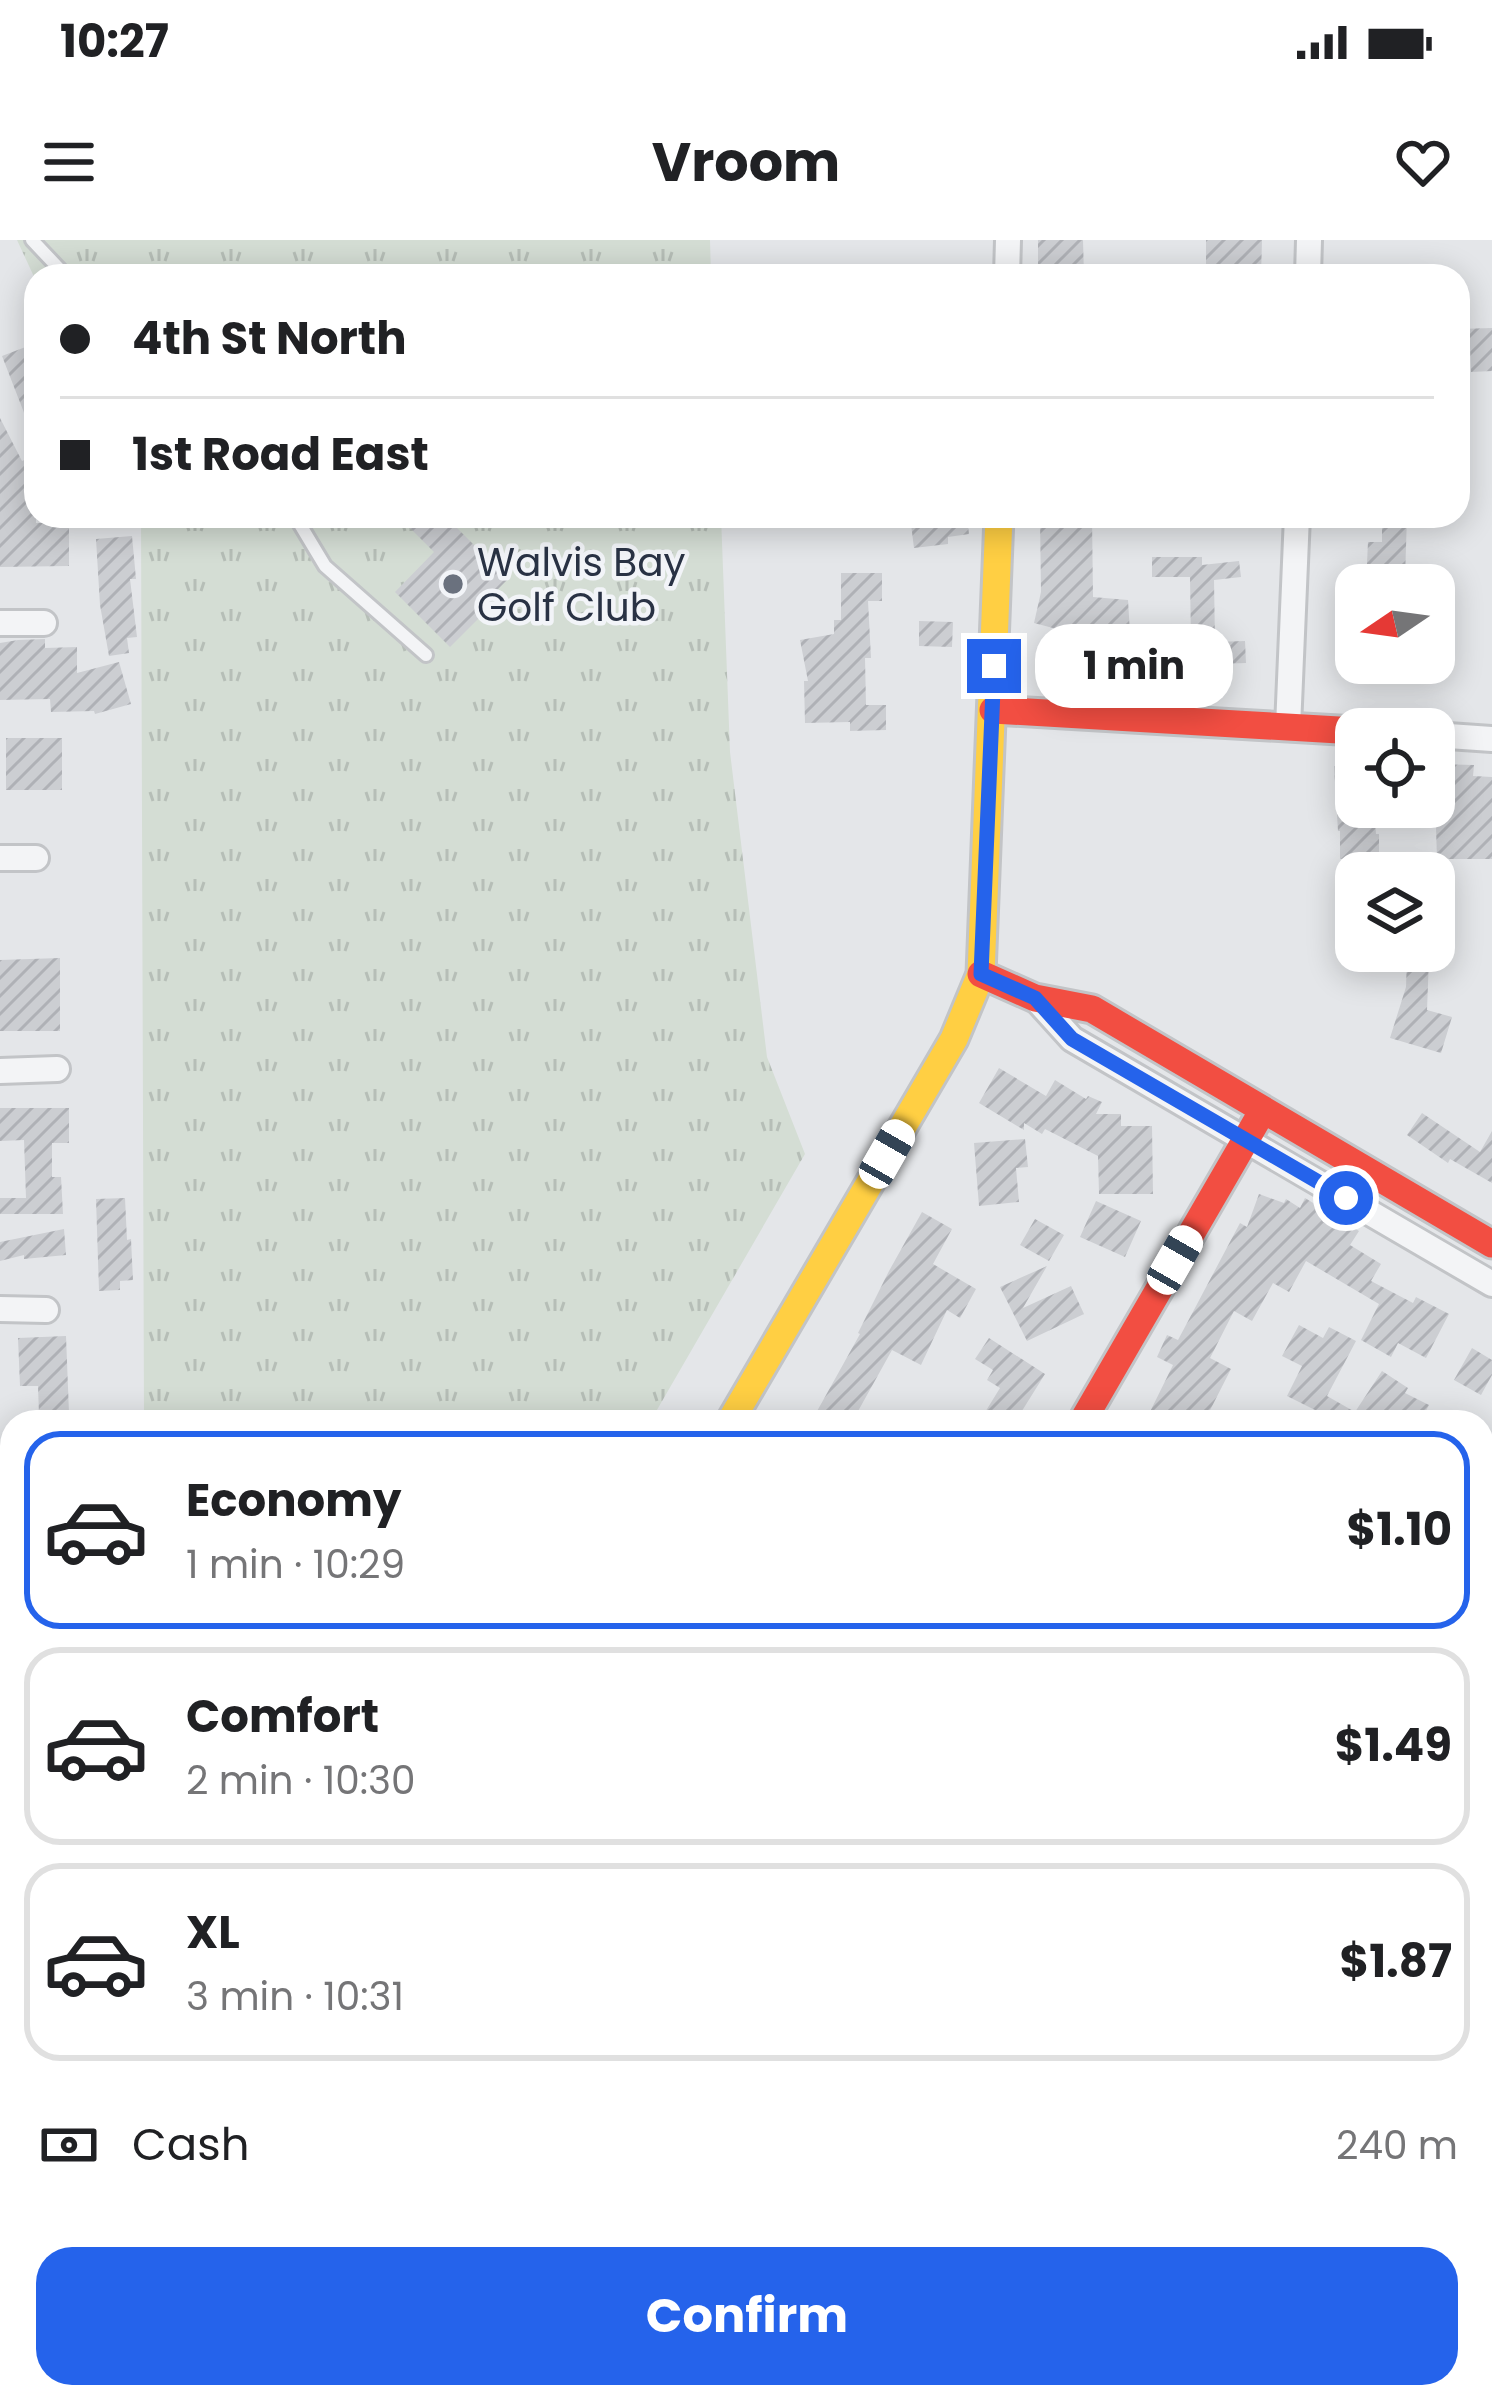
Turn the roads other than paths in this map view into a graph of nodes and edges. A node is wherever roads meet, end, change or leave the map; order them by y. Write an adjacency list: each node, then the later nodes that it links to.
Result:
1 (32, 240): 2 (lane)
2 (55, 264)
3 (303, 528): 8 (lane)
4 (999, 528): 9 (street)
5 (1297, 528): 10 (street)
6 (0, 623): 7 (street)
7 (44, 623)
8 (426, 655)
9 (993, 710): 10 (street); 16 (street)
10 (1288, 727): 11 (street)
11 (1335, 730)
12 (1455, 736): 13 (street)
13 (1492, 739)
14 (0, 858): 15 (street)
15 (36, 858)
16 (981, 974): 17 (street); 26 (street)
17 (1035, 998): 20 (street); 21 (street)
18 (57, 1069): 19 (street)
19 (0, 1071)
20 (1263, 1110): 21 (street); 22 (street)
21 (1245, 1138): 23 (street); 27 (street)
22 (1492, 1244)
23 (1492, 1284)
24 (0, 1309): 25 (street)
25 (46, 1310)
26 (737, 1410)
27 (1089, 1410)

